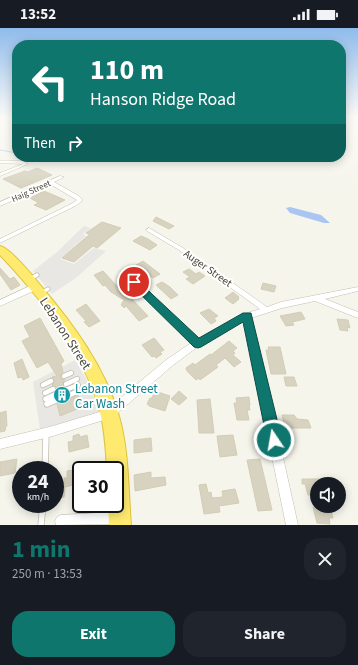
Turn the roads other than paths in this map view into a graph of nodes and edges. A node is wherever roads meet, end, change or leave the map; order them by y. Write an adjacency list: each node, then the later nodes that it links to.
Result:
1 (0, 162): 2 (street)
2 (0, 175)
3 (62, 177): 4 (street, Haig Street)
4 (50, 182): 5 (street, Haig Street); 7 (street)
5 (0, 204)
6 (149, 230): 14 (street, Auger Street)
7 (0, 241)
8 (0, 249): 10 (highway, Lebanon Street)
9 (132, 280): 17 (street)
10 (38, 285): 13 (street); 30 (highway, Lebanon Street)
11 (358, 289): 12 (street)
12 (316, 298): 14 (street); 16 (street)
13 (0, 303)
14 (265, 309): 15 (street)
15 (247, 316): 17 (street); 38 (street)
16 (358, 316)
17 (198, 344): 30 (street)
18 (71, 373): 19 (lane)
19 (64, 376)
20 (77, 379): 22 (lane)
21 (52, 381): 23 (lane)
22 (66, 384)
23 (43, 385)
24 (78, 385): 26 (lane)
25 (53, 389): 27 (lane)
26 (78, 391)
27 (44, 393)
28 (56, 398): 29 (lane)
29 (46, 401)
30 (110, 414): 31 (street); 36 (highway, Lebanon Street)
31 (50, 430): 32 (street); 33 (lane)
32 (0, 444)
33 (46, 461)
34 (43, 513): 37 (lane)
35 (61, 521): 36 (street)
36 (120, 521)
37 (41, 525)
38 (292, 525)

